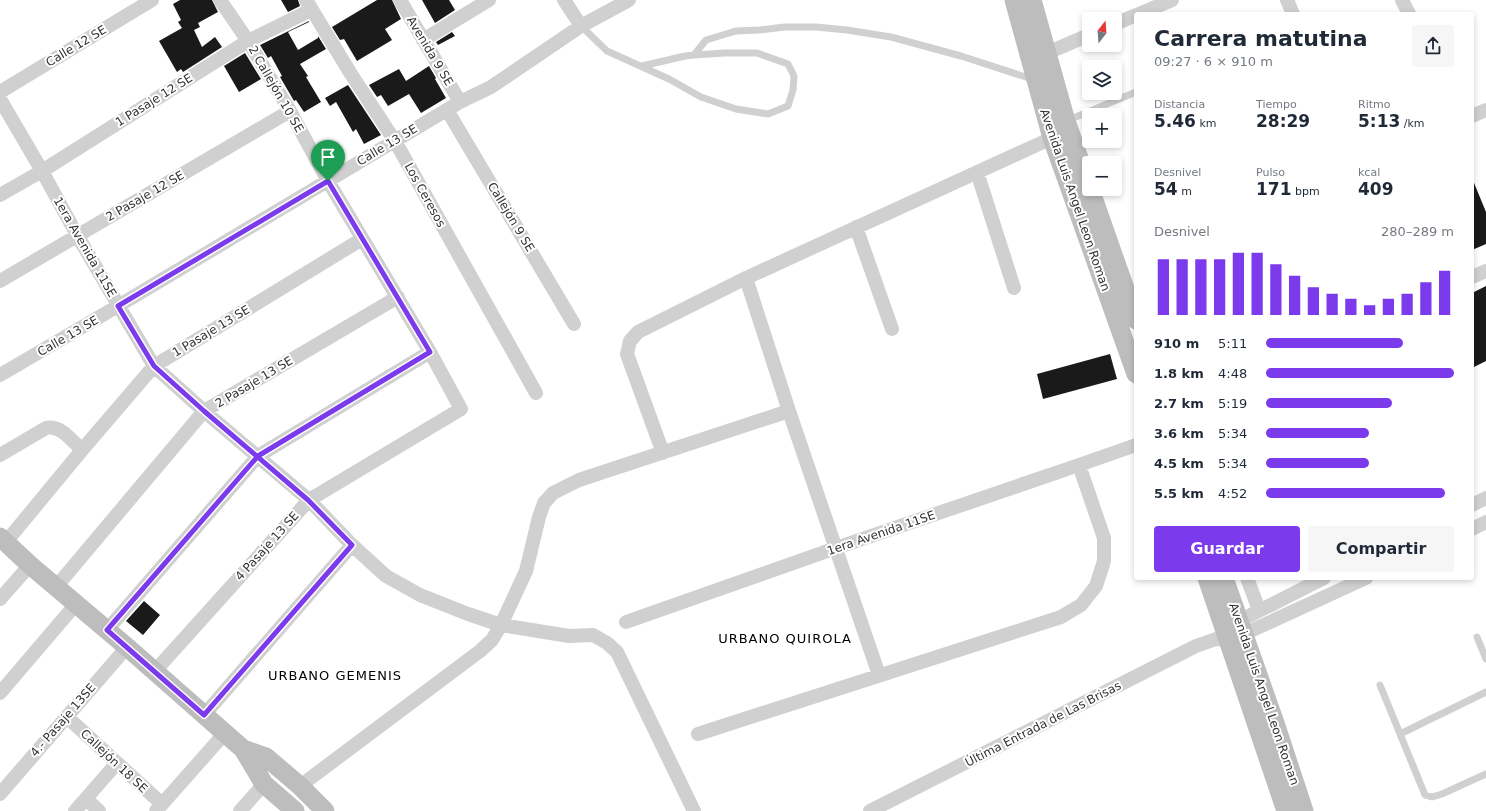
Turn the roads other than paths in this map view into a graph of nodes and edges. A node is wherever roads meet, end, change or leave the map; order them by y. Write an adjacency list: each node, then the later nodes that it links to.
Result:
1 (152, 0): 26 (street, Calle 12 SE)
2 (220, 0): 21 (street, 2 Callejón 10 SE)
3 (400, 0): 20 (street, Avenida 9 SE)
4 (489, 0): 20 (street)
5 (564, 0): 18 (street)
6 (628, 0): 18 (street, Calle 13 SE)
7 (1014, 0): 25 (main road, Avenida Luis Angel Leon Roman)
8 (1032, 0): 22 (main road, Avenida Luis Angel Leon Roman)
9 (1172, 0): 13 (street)
10 (1287, 0): 14 (street)
11 (1402, 0): 15 (street)
12 (309, 5): 21 (street, 1 Pasaje 12 SE); 36 (street, Los Ceresos)
13 (1144, 12)
14 (1292, 12)
15 (1408, 12)
16 (1134, 16): 17 (street)
17 (1122, 21)
18 (581, 26): 24 (lane); 29 (street, Calle 13 SE)
19 (1082, 38): 22 (street)
20 (423, 40): 29 (street, Avenida 9 SE)
21 (248, 41): 32 (street, 2 Callejón 10 SE); 38 (street, 1 Pasaje 12 SE)
22 (1047, 53): 34 (main road, Avenida Luis Angel Leon Roman)
23 (694, 55): 24 (lane); 24 (lane); 25 (lane)
24 (642, 66)
25 (1036, 80): 35 (main road, Avenida Luis Angel Leon Roman)
26 (0, 92)
27 (1134, 93): 34 (lane)
28 (0, 99): 38 (street, 1era Avenida 11SE)
29 (460, 102): 30 (street, Calle 13 SE)
30 (447, 110): 36 (street, Calle 13 SE); 54 (street, Callejón 9 SE)
31 (1486, 110): 33 (street)
32 (290, 111): 40 (street, 2 Callejón 10 SE); 44 (street, 2 Pasaje 12 SE)
33 (1474, 115)
34 (1066, 121): 37 (main road, Avenida Luis Angel Leon Roman)
35 (1052, 138): 39 (street); 58 (main road, Avenida Luis Angel Leon Roman)
36 (395, 141): 40 (street, Calle 13 SE); 60 (street, Los Ceresos)
37 (1082, 168)
38 (42, 170): 41 (street, 1 Pasaje 12 SE); 44 (street, 1era Avenida 11SE)
39 (977, 172): 43 (street); 50 (street)
40 (328, 181): 45 (street, 2 Callejón 10 SE); 52 (street, Calle 13 SE)
41 (0, 195)
42 (1092, 196): 53 (main road, Avenida Luis Angel Leon Roman)
43 (856, 227): 48 (street); 55 (street)
44 (77, 236): 49 (street, 2 Pasaje 12 SE); 52 (street, 1era Avenida 11SE)
45 (362, 239): 51 (street, 2 Callejón 10 SE); 57 (street, 1 Pasaje 13 SE)
46 (1486, 271): 47 (street)
47 (1474, 276)
48 (746, 278): 63 (street); 66 (street)
49 (0, 281)
50 (1014, 288)
51 (398, 297): 56 (street, 2 Callejón 10 SE); 62 (street, 2 Pasaje 13 SE)
52 (118, 306): 57 (street, 1era Avenida 11SE); 59 (street, Calle 13 SE)
53 (1134, 314)
54 (574, 324)
55 (892, 329)
56 (430, 352): 61 (street, 2 Callejón 10 SE); 68 (street)
57 (154, 366): 62 (street, 1era Avenida 11SE); 65 (street, 1 Pasaje 13 SE)
58 (1134, 368)
59 (0, 375)
60 (536, 393)
61 (461, 409): 71 (street, 4 Pasaje 13 SE)
62 (204, 411): 68 (street, 1era Avenida 11SE); 84 (street, 2 Pasaje 13 SE)
63 (789, 411): 66 (street); 77 (street)
64 (1134, 446): 69 (street, 1era Avenida 11SE)
65 (82, 450): 67 (street); 75 (street, 1 Pasaje 13 SE)
66 (663, 453): 89 (street)
67 (0, 455)
68 (258, 456): 71 (street, 1era Avenida 11SE); 90 (street)
69 (1079, 466): 77 (street, 1era Avenida 11SE); 96 (street)
70 (1486, 498): 72 (street)
71 (308, 500): 76 (street, 1era Avenida 11SE); 95 (street, 4 Pasaje 13 SE)
72 (1474, 504)
73 (1486, 522): 74 (street)
74 (1474, 528)
75 (3, 540): 78 (main road)
76 (352, 545): 89 (street, 1era Avenida 11SE); 100 (street)
77 (836, 548): 88 (street, 1era Avenida 11SE); 96 (street)
78 (30, 565): 84 (main road); 85 (street)
79 (1208, 580): 91 (main road, Avenida Luis Angel Leon Roman)
80 (1224, 580): 91 (main road, Avenida Luis Angel Leon Roman)
81 (1248, 580): 87 (street)
82 (1320, 580): 87 (street, Última Entrada de Las Brisas)
83 (1361, 580): 91 (street, Última Entrada de Las Brisas)
84 (56, 587): 86 (main road)
85 (0, 599)
86 (76, 604): 90 (main road); 99 (street)
87 (1259, 610): 91 (street, Última Entrada de Las Brisas)
88 (626, 622)
89 (502, 625): 109 (street); 118 (street, 1era Avenida 11SE)
90 (107, 630): 93 (main road)
91 (1230, 633): 119 (street, Última Entrada de Las Brisas); 120 (main road, Avenida Luis Angel Leon Roman); 121 (main road, Avenida Luis Angel Leon Roman)
92 (1478, 637): 94 (lane)
93 (127, 647): 95 (main road); 101 (street, 4.- Pasaje 13SE)
94 (1486, 659)
95 (155, 671): 100 (main road)
96 (879, 676): 103 (street)
97 (1380, 685): 104 (lane)
98 (1486, 692): 104 (lane)
99 (0, 693)
100 (204, 715): 102 (main road)
101 (67, 717): 106 (street, Callejón 18 SE); 110 (street, 4.- Pasaje 13SE)
102 (225, 733): 105 (main road); 112 (street)
103 (698, 734)
104 (1400, 734): 107 (lane)
105 (243, 749): 108 (main road); 109 (main road)
106 (117, 763): 111 (street); 112 (street, Callejón 18 SE)
107 (1486, 774)
108 (264, 784): 115 (street); 116 (main road)
109 (300, 786): 117 (main road)
110 (0, 794)
111 (86, 799): 113 (street); 114 (street)
112 (159, 808)
113 (75, 811)
114 (99, 811)
115 (240, 811)
116 (295, 811)
117 (325, 811)
118 (694, 811)
119 (870, 811)
120 (1286, 811)
121 (1304, 811)

